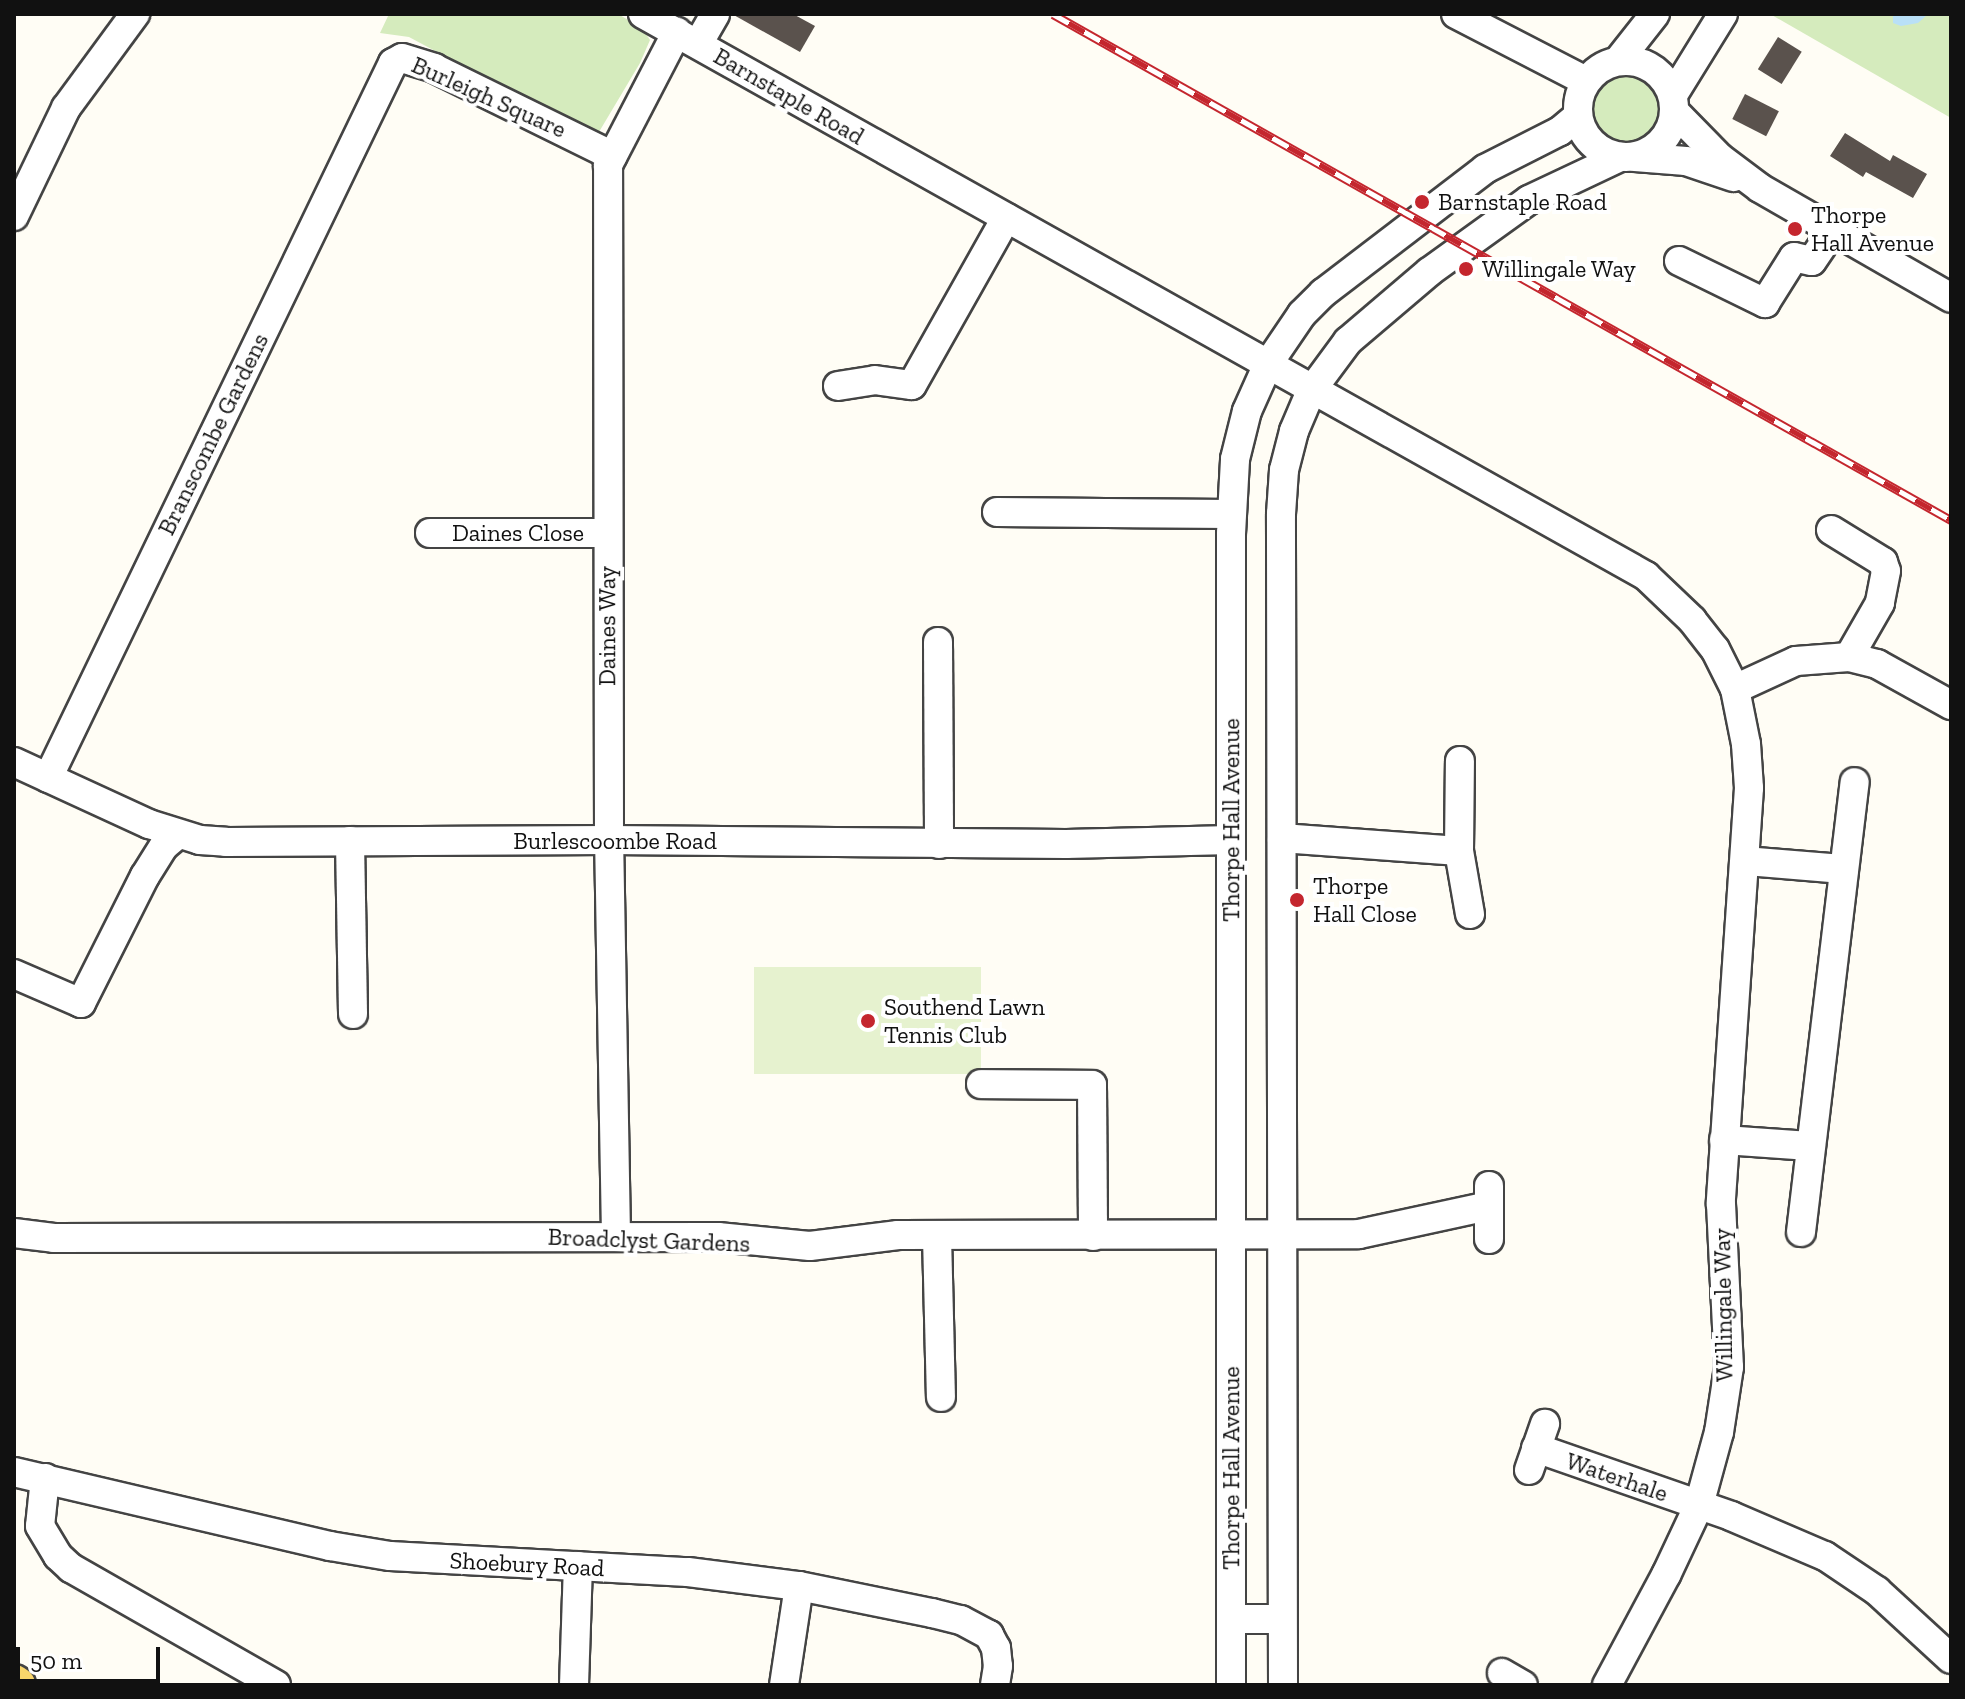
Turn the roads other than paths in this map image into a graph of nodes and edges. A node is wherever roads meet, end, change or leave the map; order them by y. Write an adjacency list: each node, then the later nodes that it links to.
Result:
1 (135, 14): 16 (street)
2 (643, 14): 7 (street, Barnstaple Road)
3 (715, 14): 7 (street, Daines Way)
4 (1456, 14): 9 (street)
5 (1655, 14): 8 (street)
6 (1723, 14): 11 (street)
7 (688, 38): 13 (street, Daines Way); 17 (street, Barnstaple Road)
8 (1618, 61): 9 (street); 11 (street)
9 (1586, 81): 12 (street)
10 (379, 91): 13 (street, Burleigh Square); 35 (street, Branscombe Gardens)
11 (1674, 104): 14 (street); 15 (street)
12 (1578, 116): 14 (street); 21 (street, Thorpe Hall Avenue)
13 (613, 156): 28 (street, Daines Way)
14 (1628, 157): 15 (street); 23 (street)
15 (1760, 188): 18 (street)
16 (14, 216)
17 (1006, 218): 21 (street, Barnstaple Road); 22 (street)
18 (1833, 230): 19 (street); 20 (street)
19 (1679, 261)
20 (1951, 298)
21 (1268, 364): 23 (street, Barnstaple Road); 25 (street, Thorpe Hall Avenue)
22 (838, 386)
23 (1311, 391): 31 (street, Willingale Way); 38 (street)
24 (997, 512): 25 (street)
25 (1231, 514): 40 (street, Thorpe Hall Avenue)
26 (1831, 530): 30 (street)
27 (430, 533): 28 (street, Daines Close)
28 (607, 533): 39 (street, Daines Way)
29 (938, 642): 42 (street)
30 (1849, 657): 31 (street); 32 (street)
31 (1735, 689): 44 (street, Willingale Way)
32 (1951, 705)
33 (1460, 761): 43 (street)
34 (14, 762): 35 (street, Burlescoombe Road)
35 (48, 778): 37 (street, Burlescoombe Road)
36 (1855, 782): 45 (street)
37 (177, 835): 41 (street, Burlescoombe Road); 47 (street)
38 (1282, 838): 43 (street); 52 (street)
39 (609, 840): 41 (street, Burlescoombe Road); 42 (street, Burlescoombe Road); 56 (street, Daines Way)
40 (1231, 840): 42 (street, Burlescoombe Road); 55 (street, Thorpe Hall Avenue)
41 (350, 841): 48 (street)
42 (939, 844)
43 (1459, 851): 46 (street)
44 (1746, 861): 45 (street); 50 (street, Willingale Way)
45 (1844, 869): 51 (street)
46 (1470, 914)
47 (14, 974)
48 (353, 1014)
49 (981, 1084): 58 (street)
50 (1724, 1140): 51 (street); 64 (street, Willingale Way)
51 (1810, 1146): 53 (street)
52 (1282, 1232): 55 (street, Broadclyst Gardens); 59 (street, Broadclyst Gardens); 68 (street)
53 (1801, 1232)
54 (14, 1233): 56 (street, Broadclyst Gardens)
55 (1230, 1233): 58 (street, Broadclyst Gardens); 67 (street, Thorpe Hall Avenue)
56 (616, 1236): 57 (street, Broadclyst Gardens)
57 (937, 1236): 58 (street, Broadclyst Gardens); 60 (street)
58 (1093, 1236)
59 (1489, 1239)
60 (941, 1397)
61 (1537, 1447): 64 (street, Waterhale)
62 (14, 1472): 63 (street, Shoebury Road)
63 (45, 1478): 65 (street, Shoebury Road); 70 (street)
64 (1699, 1505): 69 (street, Waterhale); 76 (street, Willingale Way)
65 (578, 1566): 66 (street, Shoebury Road); 71 (street)
66 (799, 1586): 72 (street); 73 (street, Shoebury Road)
67 (1231, 1619): 68 (street); 74 (street, Thorpe Hall Avenue)
68 (1282, 1619): 75 (street)
69 (1949, 1652)
70 (276, 1685)
71 (574, 1685)
72 (784, 1685)
73 (995, 1685)
74 (1231, 1685)
75 (1283, 1685)
76 (1607, 1685)

